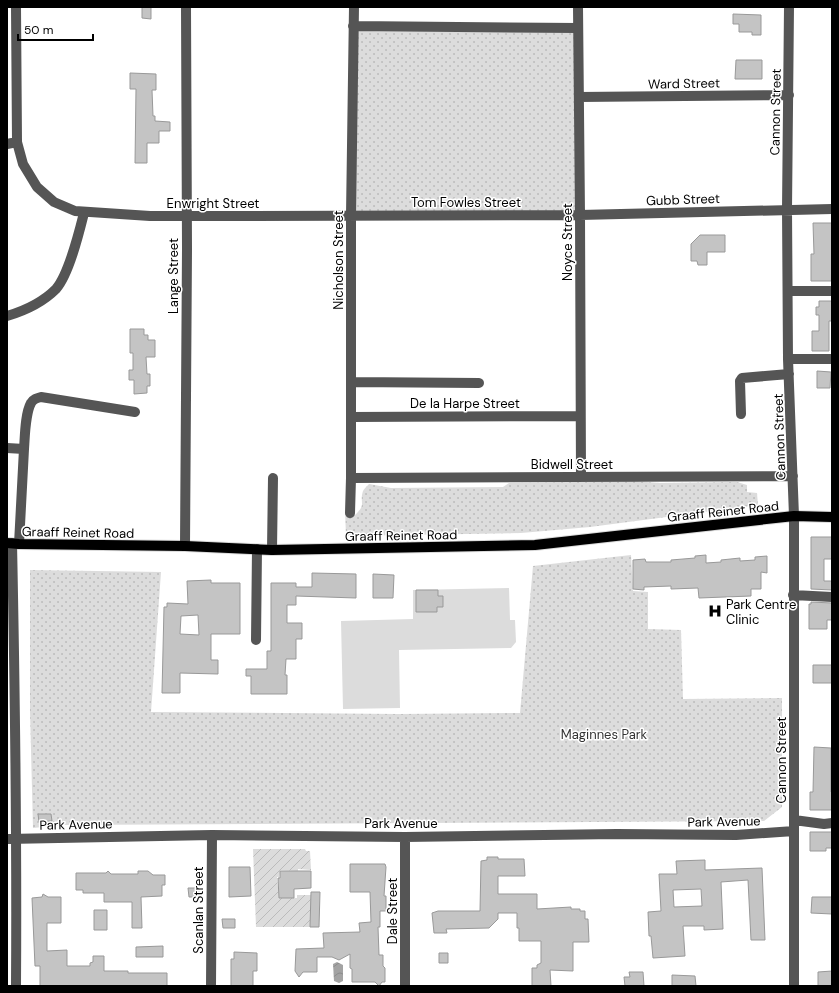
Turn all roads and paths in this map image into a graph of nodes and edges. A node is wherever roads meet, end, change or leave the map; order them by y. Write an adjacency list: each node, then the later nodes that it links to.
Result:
1 (16, 7): 10 (street)
2 (186, 7): 16 (street, Lange Street)
3 (354, 7): 6 (street, Nicholson Street)
4 (578, 7): 7 (street, Noyce Street)
5 (789, 7): 8 (street, Cannon Street)
6 (353, 26): 7 (street); 14 (street, Nicholson Street)
7 (578, 28): 9 (street, Noyce Street)
8 (789, 95): 9 (street, Ward Street); 11 (street, Cannon Street)
9 (579, 98): 15 (street, Noyce Street)
10 (12, 143): 13 (street)
11 (787, 209): 12 (street, Gubb Street); 15 (street, Gubb Street); 17 (street, Cannon Street)
12 (832, 209)
13 (80, 212): 16 (street, Enwright Street); 19 (street)
14 (351, 215): 15 (street, Tom Fowles Street); 16 (street, Enwright Street); 23 (street, Nicholson Street)
15 (580, 215): 27 (street, Noyce Street)
16 (186, 216): 39 (street, Lange Street)
17 (788, 291): 18 (street); 20 (street, Cannon Street)
18 (832, 291)
19 (7, 316)
20 (788, 359): 21 (street); 22 (street, Cannon Street)
21 (832, 359)
22 (789, 374): 26 (street); 31 (street, Cannon Street)
23 (351, 382): 24 (street); 28 (street, Nicholson Street)
24 (479, 383)
25 (135, 412): 30 (street)
26 (741, 414)
27 (580, 416): 28 (street, De la Harpe Street); 32 (street, Noyce Street)
28 (351, 417): 34 (street, Nicholson Street)
29 (7, 448): 30 (street)
30 (24, 449): 38 (street)
31 (793, 476): 32 (street, Bidwell Street); 36 (street, Cannon Street)
32 (581, 477): 34 (street, Bidwell Street)
33 (273, 478): 41 (street)
34 (351, 478): 35 (street, Nicholson Street)
35 (350, 513)
36 (794, 516): 37 (main road, Graaff Reinet Road); 41 (main road, Graaff Reinet Road); 42 (street, Cannon Street)
37 (832, 517)
38 (13, 544): 39 (main road, Graaff Reinet Road); 45 (street)
39 (185, 546): 40 (main road, Graaff Reinet Road)
40 (257, 549): 41 (main road, Graaff Reinet Road); 44 (street)
41 (272, 550)
42 (793, 595): 43 (street); 46 (street, Cannon Street)
43 (832, 597)
44 (256, 640)
45 (11, 697): 51 (street)
46 (794, 820): 47 (street); 48 (street, Cannon Street)
47 (832, 823)
48 (794, 831): 50 (street, Park Avenue); 55 (street, Cannon Street)
49 (212, 835): 50 (street, Park Avenue); 51 (street, Park Avenue); 53 (street, Scanlan Street)
50 (405, 837): 54 (street, Dale Street)
51 (12, 839): 52 (street)
52 (16, 986)
53 (211, 986)
54 (405, 986)
55 (794, 986)

